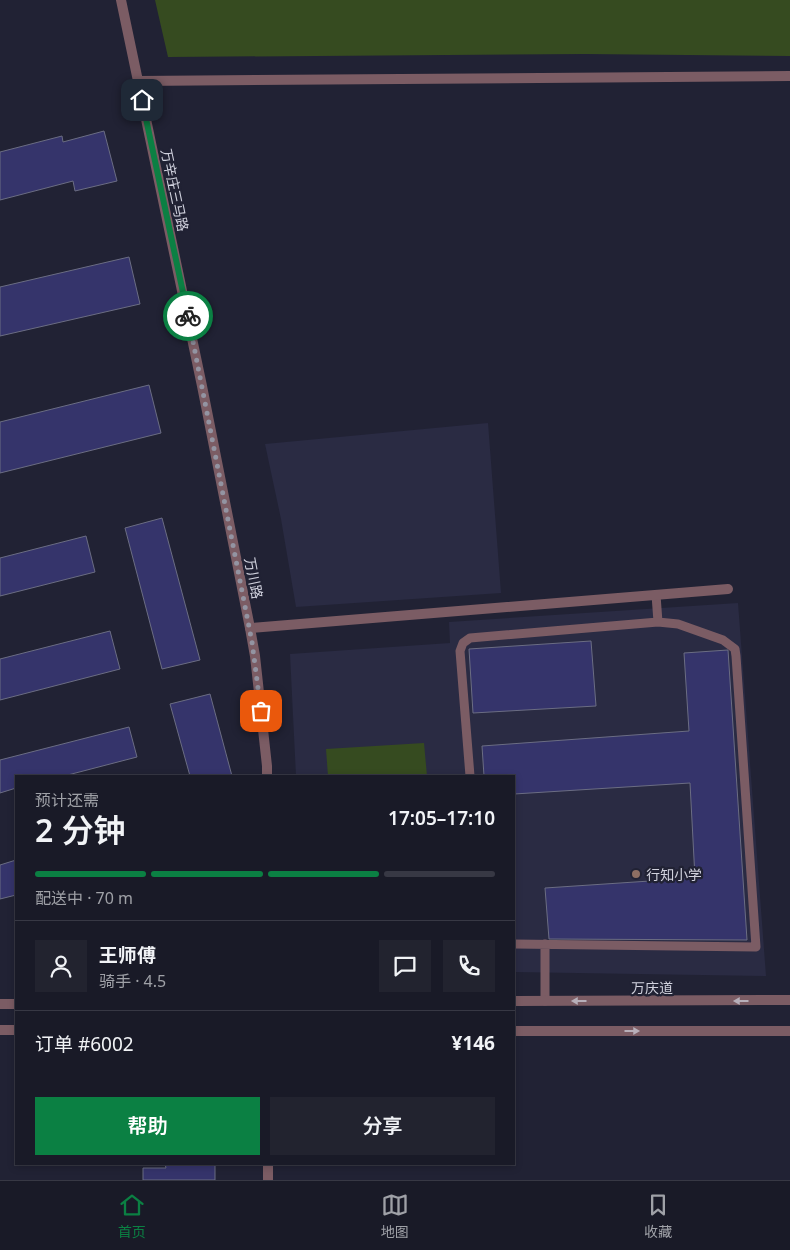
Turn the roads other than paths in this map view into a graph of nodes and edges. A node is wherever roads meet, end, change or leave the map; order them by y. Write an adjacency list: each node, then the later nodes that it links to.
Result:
1 (121, 0): 3 (street, 万辛庄三马路)
2 (790, 76): 3 (street)
3 (138, 80): 4 (street, 万辛庄三马路)
4 (202, 386): 8 (street, 万川路)
5 (728, 590): 6 (street)
6 (656, 595): 7 (lane); 8 (street)
7 (658, 622): 10 (lane); 12 (lane)
8 (250, 628): 9 (street, 万川路)
9 (267, 775)
10 (470, 775)
11 (515, 944): 12 (lane)
12 (546, 944): 14 (lane)
13 (790, 1000): 14 (street, 万庆道, one-way to 14)
14 (545, 1001): 15 (street, 万庆道)
15 (515, 1002)
16 (0, 1004): 17 (street)
17 (15, 1004)
18 (0, 1030): 19 (street)
19 (15, 1030)
20 (515, 1031): 21 (street, one-way to 21)
21 (790, 1031)
22 (268, 1165): 23 (street)
23 (268, 1180)

